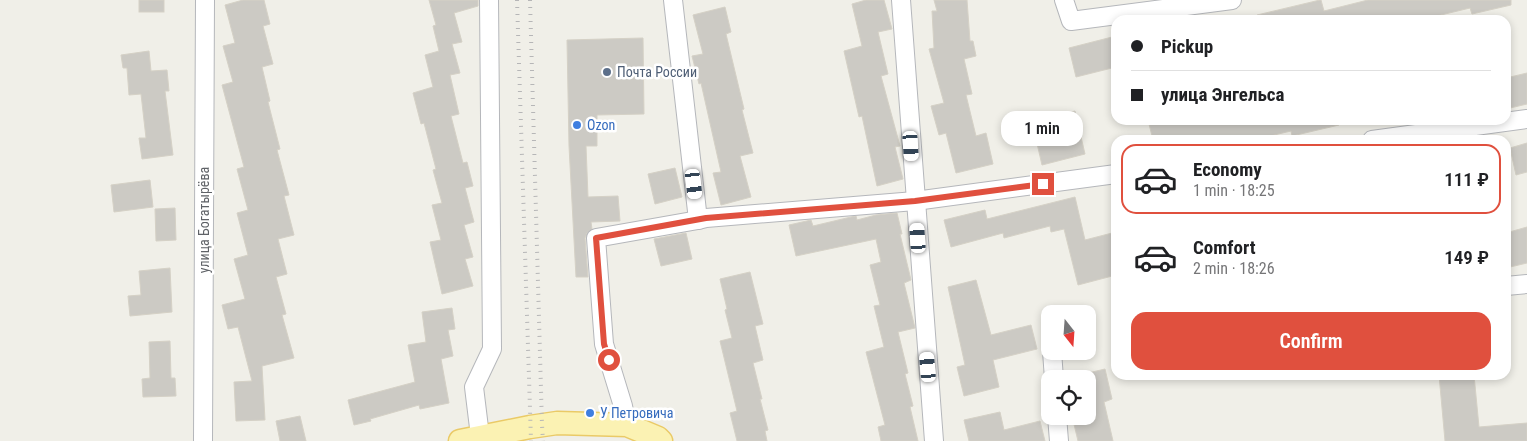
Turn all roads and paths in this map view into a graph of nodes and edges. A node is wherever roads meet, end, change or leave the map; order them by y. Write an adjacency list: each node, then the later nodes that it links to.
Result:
1 (205, 0): 21 (street, улица Богатырёва)
2 (489, 0): 20 (street)
3 (673, 0): 15 (street)
4 (900, 0): 14 (street)
5 (1064, 0): 8 (street)
6 (1232, 0): 7 (street)
7 (1117, 15)
8 (1111, 16)
9 (1527, 119): 10 (street)
10 (1511, 121)
11 (1483, 125): 12 (street)
12 (1409, 135)
13 (1111, 175): 14 (street)
14 (915, 201): 15 (street); 23 (street)
15 (698, 220): 18 (street)
16 (1527, 284): 17 (street)
17 (1511, 286)
18 (627, 425): 20 (main road); 22 (main road)
19 (1058, 425): 24 (street)
20 (470, 439)
21 (203, 441)
22 (661, 441)
23 (934, 441)
24 (1059, 441)

